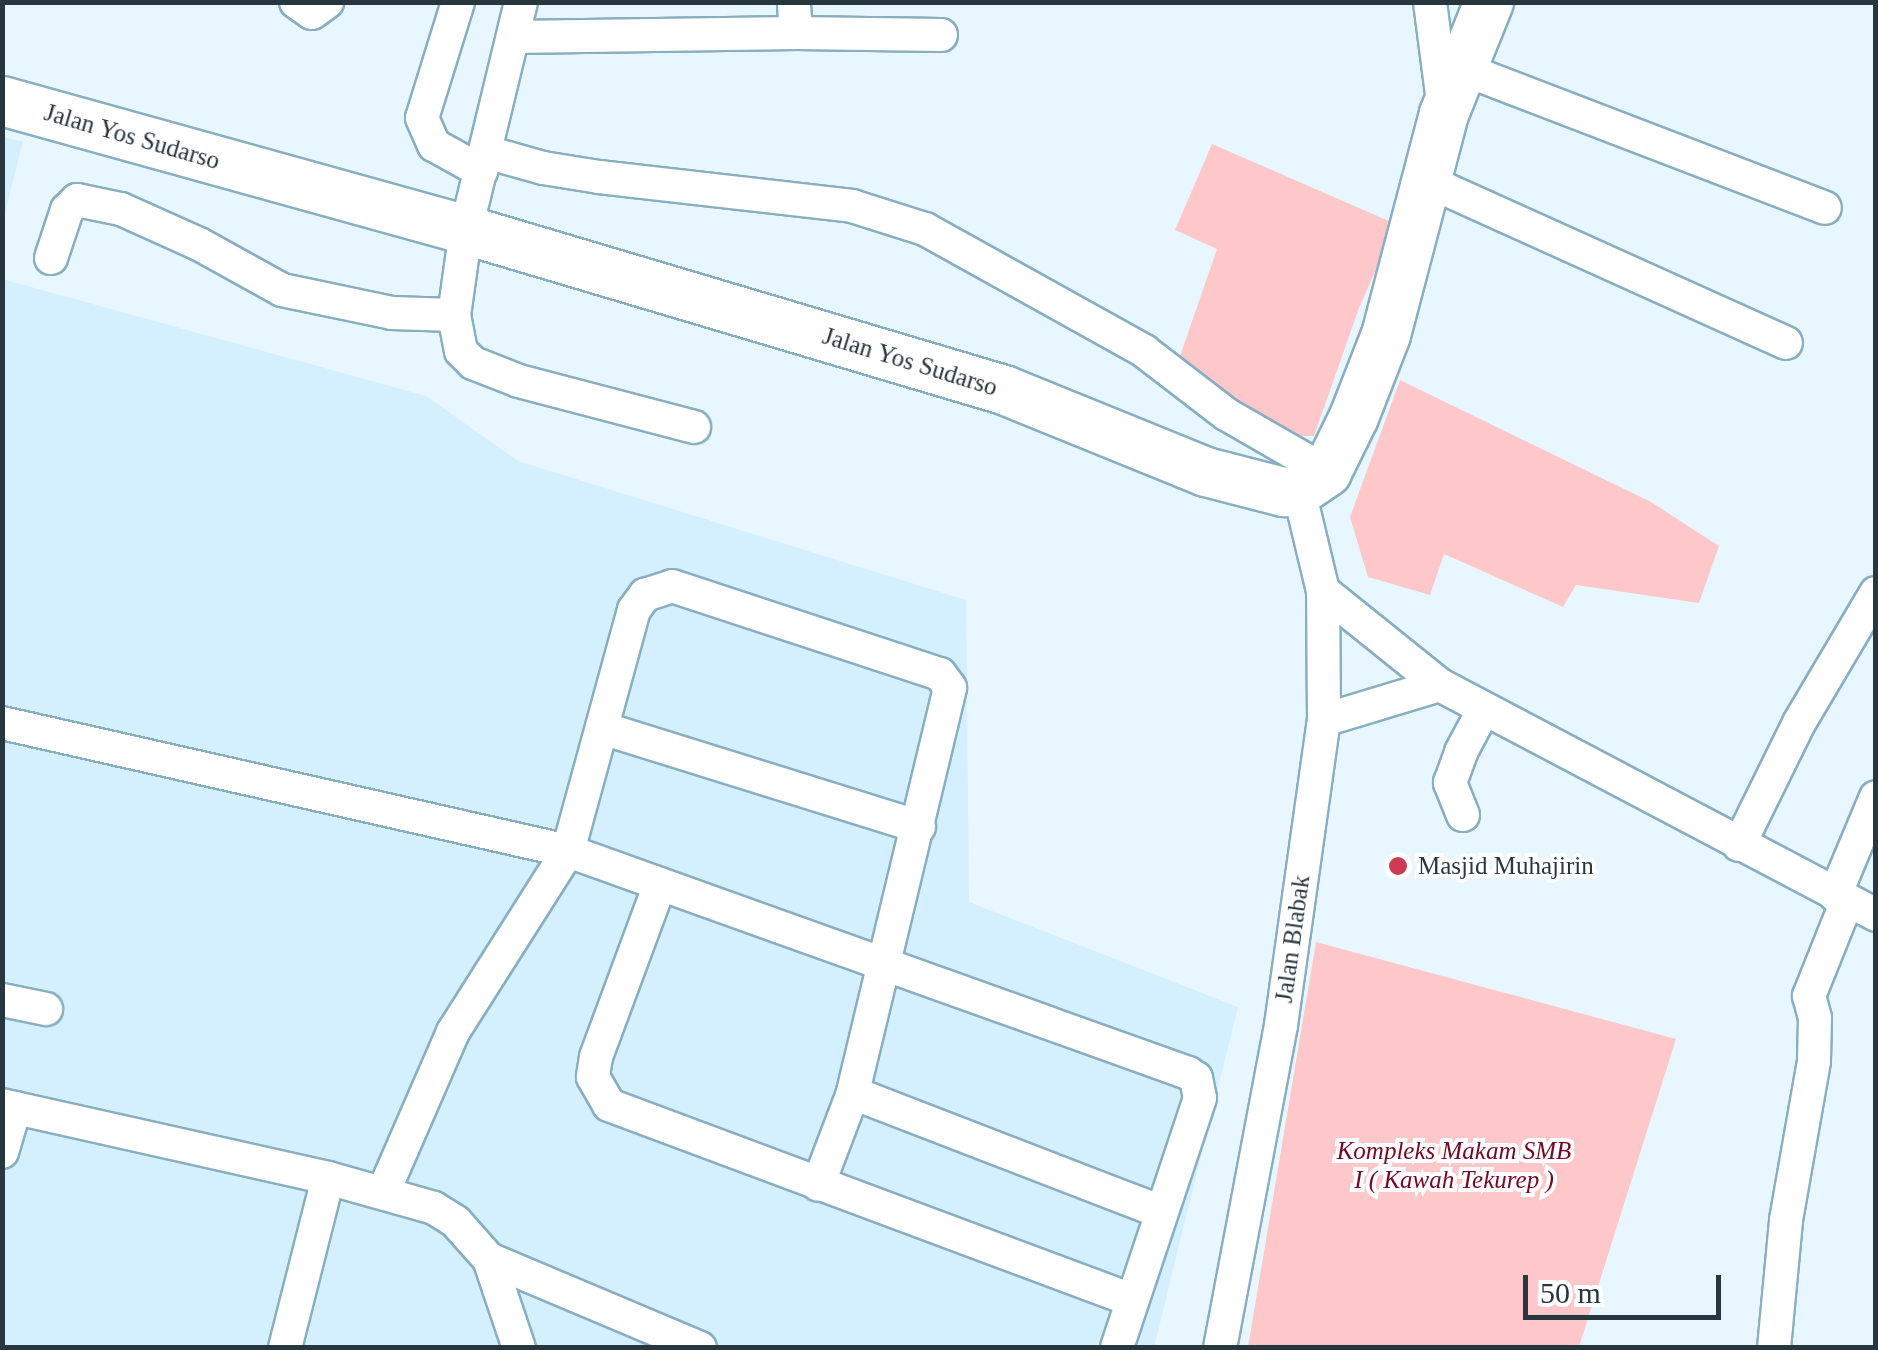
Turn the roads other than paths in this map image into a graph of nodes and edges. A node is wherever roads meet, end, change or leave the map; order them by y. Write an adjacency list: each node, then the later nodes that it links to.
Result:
1 (296, 2): 2 (street)
2 (328, 2)
3 (458, 2): 14 (street)
4 (522, 2): 10 (street)
5 (1430, 2): 13 (street)
6 (1489, 2): 13 (highway)
7 (1520, 2): 11 (highway)
8 (795, 18): 9 (street); 10 (street)
9 (941, 34)
10 (514, 37): 14 (street)
11 (1484, 77): 15 (highway); 16 (street)
12 (2, 101): 17 (highway, Jalan Yos Sudarso)
13 (1444, 114): 18 (highway)
14 (483, 161): 17 (street); 23 (street)
15 (1445, 189): 18 (highway); 21 (street)
16 (1824, 208)
17 (466, 230): 20 (street); 23 (highway, Jalan Yos Sudarso)
18 (1412, 235): 23 (highway)
19 (51, 258): 20 (street)
20 (454, 314): 22 (street)
21 (1786, 343)
22 (694, 427)
23 (1311, 497): 24 (street, Jalan Blabak)
24 (1323, 591): 26 (street); 28 (street, Jalan Blabak)
25 (1876, 594): 34 (street)
26 (1440, 685): 27 (street); 28 (street)
27 (1484, 708): 32 (street); 34 (street)
28 (1324, 720): 54 (street, Jalan Blabak)
29 (2, 723): 35 (street)
30 (602, 728): 33 (street); 33 (street); 35 (street)
31 (1876, 797): 37 (street)
32 (1463, 814)
33 (919, 826): 38 (street)
34 (1738, 845): 37 (street)
35 (568, 850): 36 (street); 46 (street)
36 (660, 884): 38 (street); 45 (street)
37 (1853, 903): 55 (street)
38 (884, 966): 41 (street); 47 (street)
39 (2, 1000): 40 (street)
40 (46, 1009)
41 (853, 1093): 45 (street); 47 (street)
42 (9, 1106): 43 (street); 44 (street)
43 (2, 1152)
44 (328, 1178): 46 (street); 50 (street)
45 (818, 1185): 49 (street)
46 (383, 1194): 48 (street)
47 (1161, 1212): 49 (street)
48 (490, 1259): 51 (street); 52 (street)
49 (1132, 1300): 53 (street)
50 (285, 1348)
51 (519, 1348)
52 (700, 1348)
53 (1117, 1348)
54 (1220, 1348)
55 (1774, 1348)

